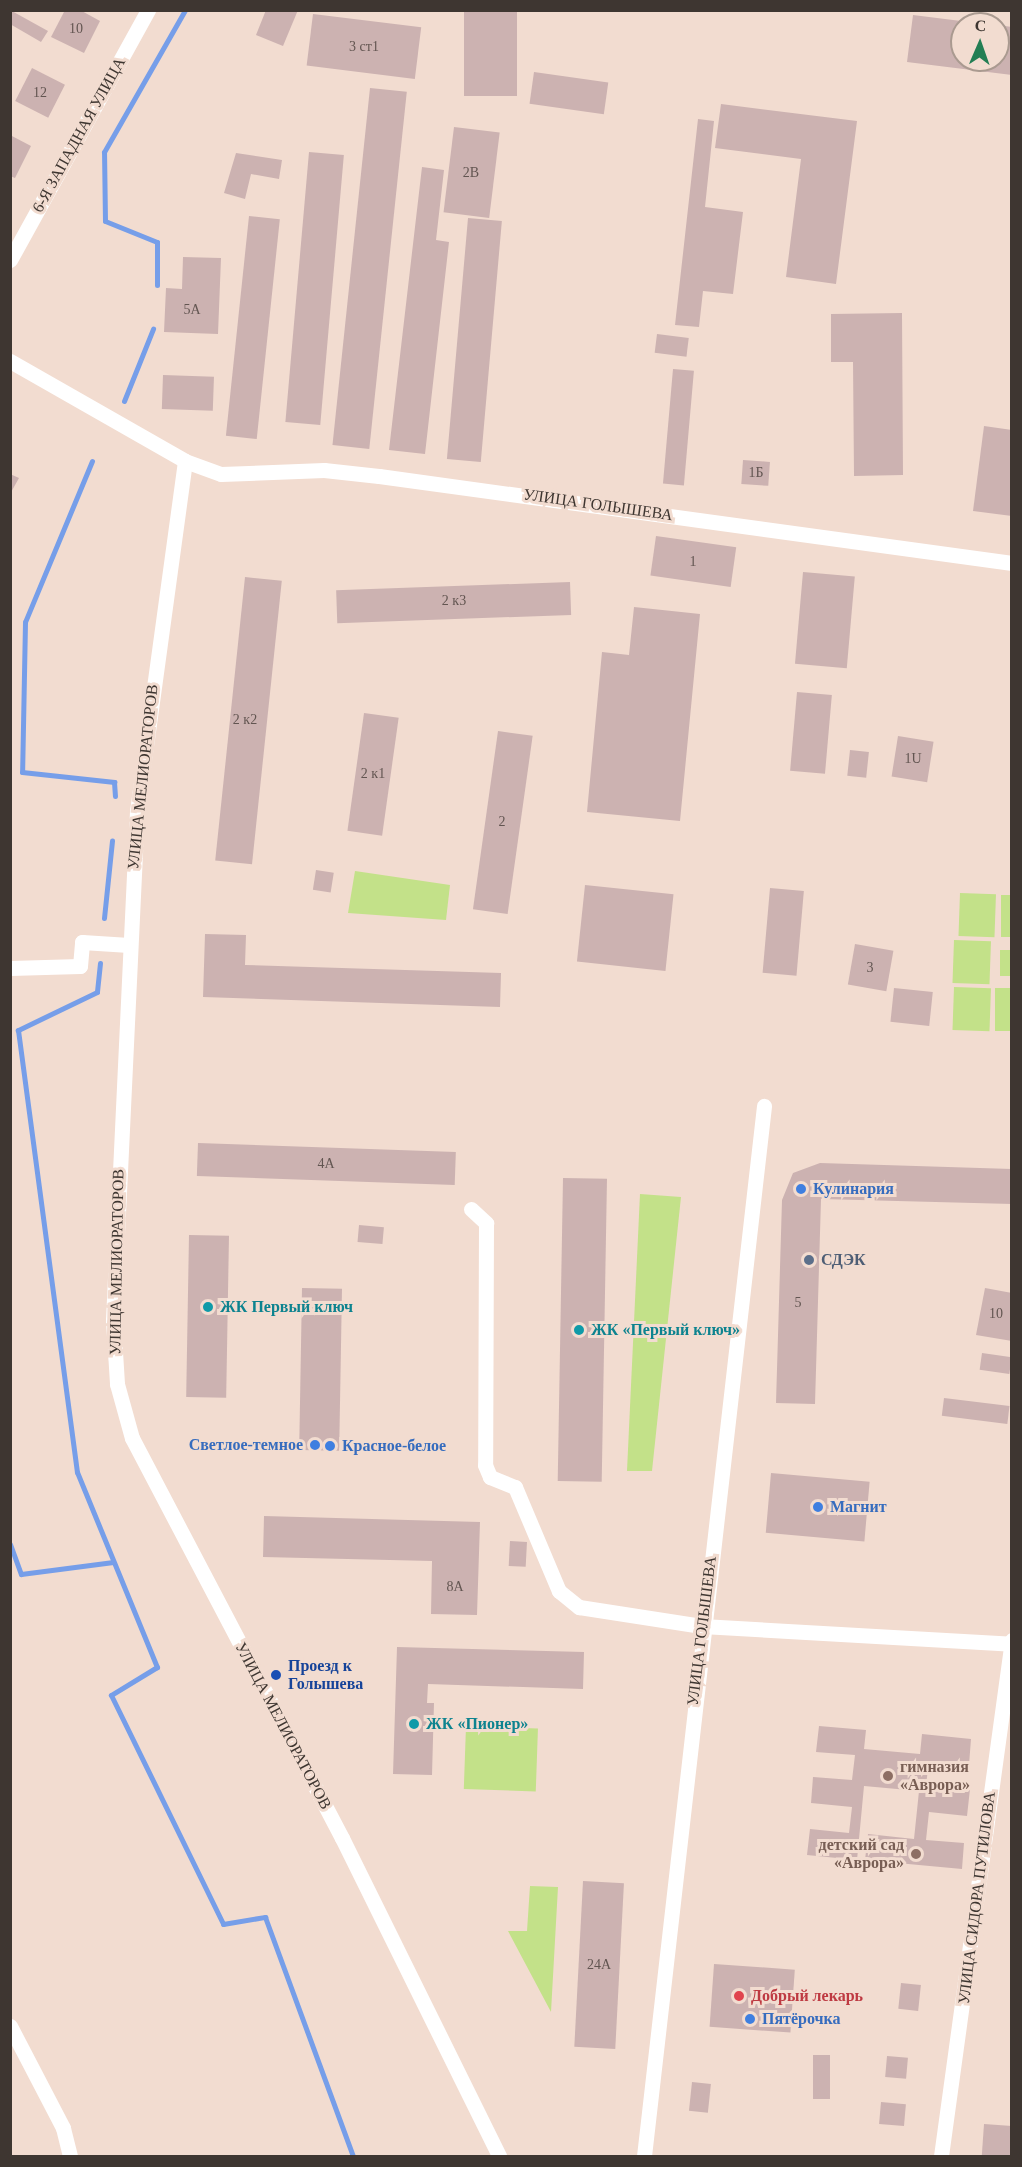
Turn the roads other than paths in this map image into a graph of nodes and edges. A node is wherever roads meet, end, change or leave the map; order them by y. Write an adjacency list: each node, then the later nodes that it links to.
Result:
1 (148, 10): 2 (street, 6-Я ЗАПАДНАЯ УЛИЦА)
2 (10, 260)
3 (10, 361): 4 (street, УЛИЦА ГОЛЫШЕВА)
4 (185, 461): 5 (street, УЛИЦА ГОЛЫШЕВА); 6 (street, УЛИЦА МЕЛИОРАТОРОВ)
5 (1011, 563)
6 (129, 945): 7 (street); 14 (street, УЛИЦА МЕЛИОРАТОРОВ)
7 (10, 968)
8 (764, 1106): 10 (street, УЛИЦА ГОЛЫШЕВА)
9 (471, 1209): 10 (street)
10 (702, 1626): 11 (street); 15 (street, УЛИЦА ГОЛЫШЕВА)
11 (1011, 1642): 16 (street, УЛИЦА СИДОРА ПУТИЛОВА)
12 (10, 2026): 13 (street)
13 (70, 2157)
14 (499, 2157)
15 (644, 2157)
16 (941, 2157)

